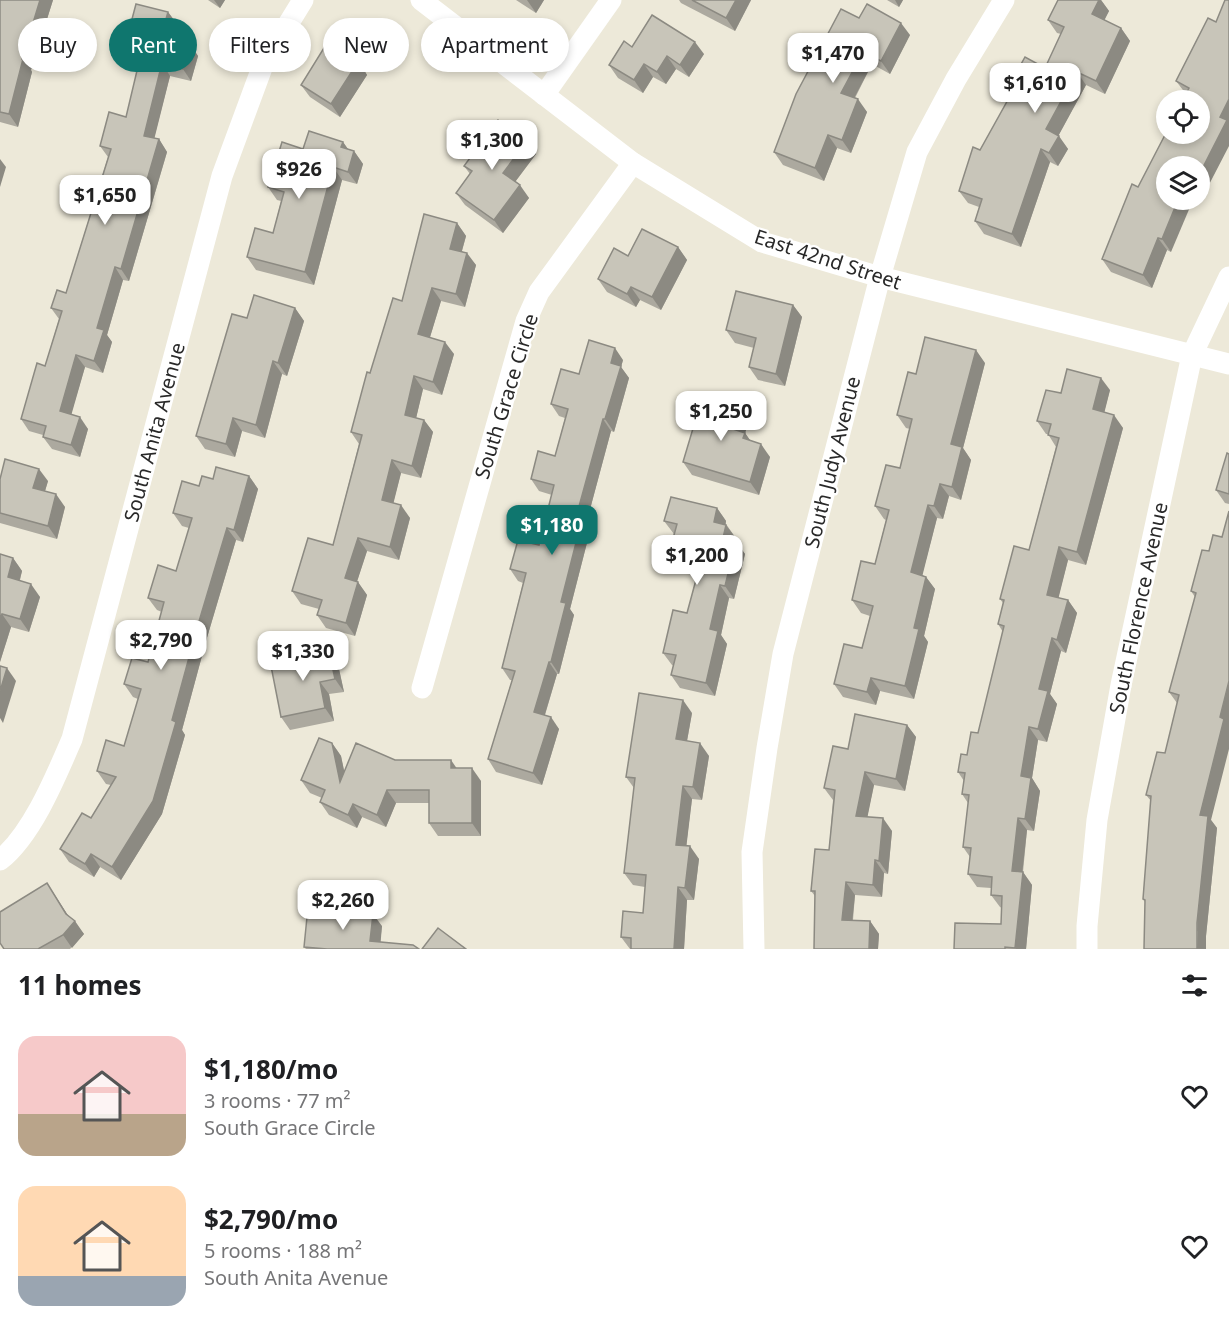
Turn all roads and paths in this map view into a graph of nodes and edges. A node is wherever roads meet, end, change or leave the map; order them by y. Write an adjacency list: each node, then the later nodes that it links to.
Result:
1 (303, 0): 12 (street, South Anita Avenue)
2 (421, 0): 5 (street, East 42nd Street)
3 (611, 0): 5 (street)
4 (1004, 0): 7 (street, South Judy Avenue)
5 (544, 95): 6 (street, East 42nd Street)
6 (633, 163): 7 (street, East 42nd Street); 11 (street, South Grace Circle)
7 (880, 277): 9 (street, East 42nd Street); 13 (street, South Judy Avenue)
8 (1229, 277): 9 (street, South Florence Avenue)
9 (1192, 355): 10 (street, East 42nd Street); 14 (street, South Florence Avenue)
10 (1229, 364)
11 (422, 688)
12 (0, 860)
13 (754, 949)
14 (1087, 949)

